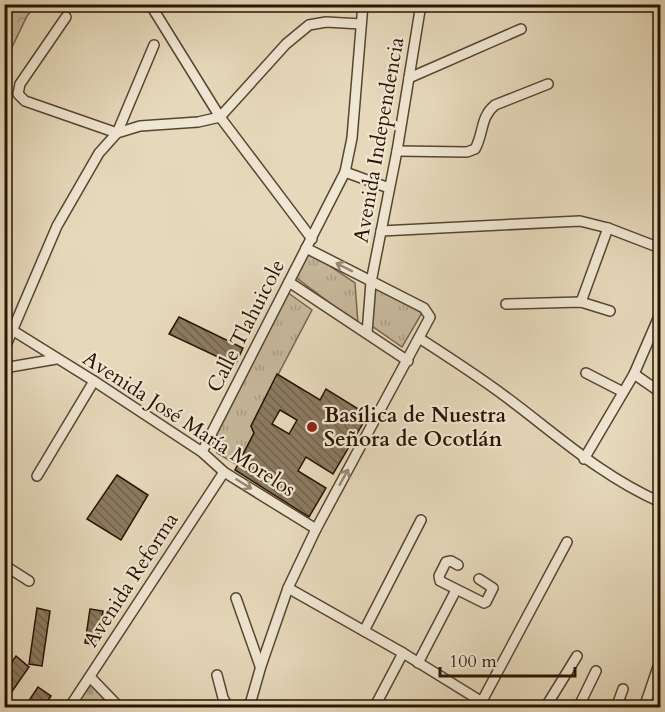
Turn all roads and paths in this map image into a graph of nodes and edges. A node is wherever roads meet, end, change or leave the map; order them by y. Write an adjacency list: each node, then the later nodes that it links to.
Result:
1 (150, 4): 10 (street)
2 (363, 4): 5 (street, Calle Tlahuicole)
3 (421, 4): 8 (street, Avenida Independencia)
4 (66, 17): 11 (street)
5 (361, 24): 10 (street); 13 (street, Calle Tlahuicole)
6 (521, 28): 8 (street)
7 (154, 45): 11 (street)
8 (409, 78): 12 (street, Avenida Independencia)
9 (548, 84): 12 (street)
10 (220, 117): 11 (street); 17 (street)
11 (117, 133): 26 (street)
12 (397, 151): 14 (street, Avenida Independencia)
13 (345, 172): 14 (street); 17 (street, Calle Tlahuicole)
14 (388, 188): 16 (street, Avenida Independencia)
15 (608, 228): 16 (street); 19 (street); 22 (street)
16 (381, 231): 21 (street, Avenida Independencia)
17 (312, 239): 18 (street, Calle Tlahuicole)
18 (306, 248): 20 (street, Calle Tlahuicole); 21 (street, one-way to 18)
19 (660, 248)
20 (289, 282): 27 (street); 38 (street, Calle Tlahuicole)
21 (371, 282): 27 (street, Avenida Independencia); 28 (street)
22 (581, 302): 23 (street); 24 (street)
23 (506, 304)
24 (610, 311)
25 (660, 314): 34 (street)
26 (12, 330): 29 (street); 30 (street)
27 (367, 333): 31 (street)
28 (419, 338): 31 (street); 39 (street)
29 (4, 350)
30 (56, 359): 32 (street, Avenida José María Morelos); 35 (street, Avenida José María Morelos)
31 (408, 361): 44 (street, one-way to 31)
32 (4, 368)
33 (586, 373): 36 (street)
34 (634, 374): 36 (street); 37 (street)
35 (94, 381): 38 (street, Avenida José María Morelos); 41 (street)
36 (623, 392): 39 (street)
37 (660, 392)
38 (202, 452): 40 (street, Avenida José María Morelos)
39 (584, 459): 42 (street)
40 (224, 472): 44 (street, Avenida José María Morelos, one-way to 44); 61 (street, Avenida Reforma)
41 (37, 476)
42 (660, 502)
43 (421, 520): 53 (street)
44 (316, 529): 50 (street)
45 (567, 542): 63 (street)
46 (4, 565): 49 (street)
47 (458, 565): 51 (street)
48 (480, 579): 51 (street)
49 (29, 581)
50 (288, 588): 53 (street); 58 (street)
51 (456, 590): 57 (street)
52 (236, 598): 58 (street)
53 (364, 631): 54 (street)
54 (404, 653): 57 (street); 68 (street)
55 (578, 656): 70 (street)
56 (660, 661): 73 (street)
57 (417, 663): 63 (street)
58 (261, 666): 67 (street)
59 (596, 671): 71 (street)
60 (217, 675): 66 (street)
61 (90, 677): 64 (street, Avenida Reforma); 65 (street)
62 (623, 689): 72 (street)
63 (482, 701): 69 (street)
64 (69, 708)
65 (120, 708)
66 (229, 708)
67 (247, 708)
68 (374, 708)
69 (492, 708)
70 (545, 708)
71 (578, 708)
72 (616, 708)
73 (644, 708)

